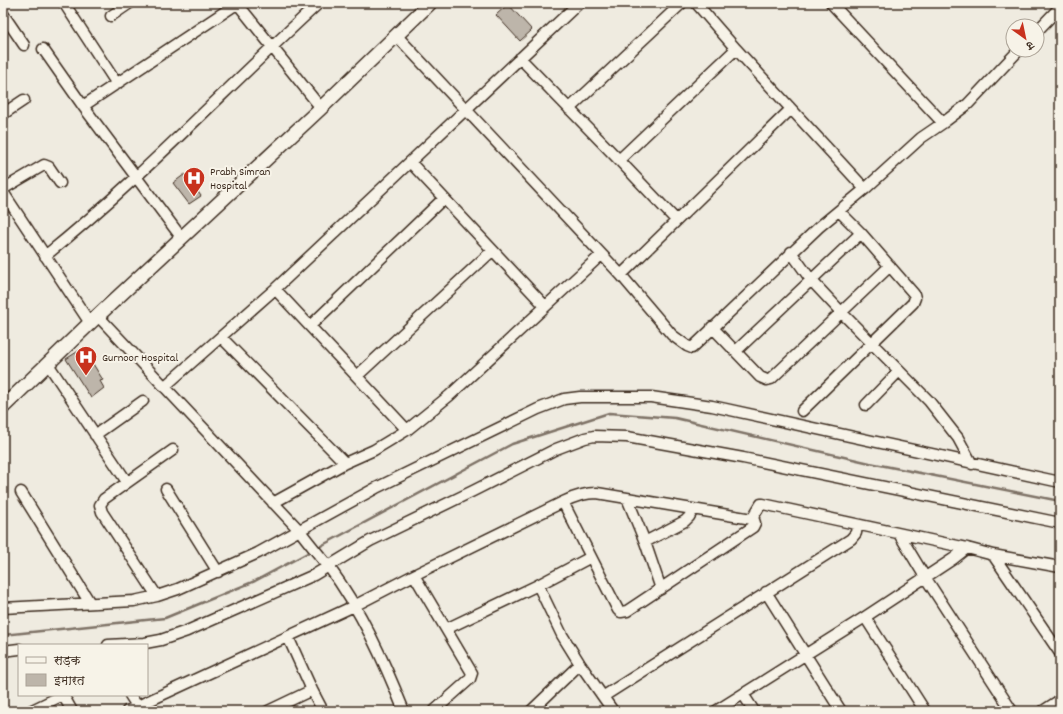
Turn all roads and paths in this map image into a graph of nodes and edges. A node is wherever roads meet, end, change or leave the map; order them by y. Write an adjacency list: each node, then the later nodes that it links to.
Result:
1 (64, 3): 21 (street)
2 (130, 3): 12 (street)
3 (237, 3): 16 (street); 21 (street)
4 (319, 3): 16 (street)
5 (430, 3): 14 (main road)
6 (579, 3): 19 (street)
7 (682, 3): 25 (street)
8 (696, 3): 18 (street)
9 (831, 3): 29 (street)
10 (1060, 7): 13 (street)
11 (3, 14): 15 (street)
12 (111, 16)
13 (1045, 23)
14 (396, 35): 24 (main road); 27 (street)
15 (24, 45)
16 (272, 46): 24 (street); 32 (street)
17 (43, 49): 23 (street)
18 (736, 49): 26 (street); 30 (street)
19 (520, 58): 25 (street); 27 (street)
20 (1011, 58): 29 (street)
21 (117, 84): 23 (street)
22 (24, 100): 28 (street)
23 (83, 106): 32 (street)
24 (321, 108): 40 (main road)
25 (569, 109): 30 (street)
26 (791, 109): 34 (street); 38 (street)
27 (466, 110): 31 (street); 43 (street)
28 (3, 114)
29 (943, 123): 34 (street)
30 (619, 160): 38 (street)
31 (410, 162): 36 (street); 48 (street)
32 (136, 178): 40 (street); 44 (street)
33 (60, 183): 35 (street)
34 (865, 189): 37 (street)
35 (4, 196): 44 (street)
36 (443, 199): 41 (street); 52 (street)
37 (839, 211): 39 (street); 42 (street)
38 (676, 220): 46 (street)
39 (861, 233): 45 (street); 47 (street)
40 (181, 237): 51 (main road)
41 (492, 251): 49 (street); 59 (street)
42 (791, 252): 47 (street); 53 (street)
43 (601, 255): 46 (street); 49 (street)
44 (45, 256): 51 (street)
45 (890, 266): 50 (street); 55 (street)
46 (621, 275): 53 (street)
47 (812, 280): 50 (street); 56 (street)
48 (275, 289): 52 (street); 54 (street)
49 (545, 306): 65 (street)
50 (842, 313): 55 (street); 56 (street)
51 (94, 319): 57 (main road); 60 (street)
52 (310, 326): 59 (street)
53 (712, 328): 56 (street)
54 (221, 337): 60 (street); 68 (street)
55 (871, 343): 58 (street); 64 (street)
56 (736, 351)
57 (48, 364): 63 (main road); 66 (street)
58 (899, 371): 62 (street); 69 (street)
59 (357, 376): 65 (street)
60 (164, 387): 75 (street)
61 (144, 401): 66 (street)
62 (866, 405)
63 (3, 406)
64 (802, 411)
65 (407, 430): 68 (street)
66 (95, 435): 70 (street)
67 (173, 450): 70 (street)
68 (344, 464): 75 (street)
69 (972, 464): 71 (street); 81 (street)
70 (127, 482): 95 (street)
71 (1060, 482)
72 (166, 490): 89 (street)
73 (22, 492): 96 (street)
74 (627, 498): 76 (street); 77 (street); 83 (street)
75 (273, 502): 81 (street)
76 (563, 502): 86 (street); 90 (street)
77 (693, 510): 78 (street); 83 (street)
78 (752, 519): 80 (street); 93 (street)
79 (1060, 523): 87 (street)
80 (857, 525): 82 (street); 94 (street)
81 (301, 533): 87 (street); 89 (street)
82 (899, 534): 84 (street); 91 (street)
83 (645, 542): 93 (street)
84 (967, 548): 85 (street); 91 (street)
85 (993, 555): 88 (street); 105 (street)
86 (591, 557): 92 (street); 93 (street)
87 (327, 565): 97 (street); 102 (street)
88 (1060, 567)
89 (218, 572): 95 (street)
90 (414, 575): 97 (street); 100 (street)
91 (925, 577): 99 (street); 129 (street)
92 (538, 586): 100 (street); 107 (street)
93 (661, 589)
94 (766, 592): 106 (street); 113 (street)
95 (158, 596): 96 (street)
96 (90, 603): 98 (street)
97 (354, 606): 101 (street); 121 (street)
98 (3, 608)
99 (865, 617): 106 (street); 128 (street)
100 (446, 629): 122 (street)
101 (288, 637): 108 (street); 115 (street)
102 (126, 644)
103 (18, 649): 104 (street)
104 (3, 651)
105 (1060, 653)
106 (805, 654): 109 (street); 127 (street)
107 (580, 664): 113 (street); 123 (street)
108 (312, 690): 119 (street); 120 (street)
109 (743, 694): 125 (street); 126 (street)
110 (61, 696): 116 (street)
111 (64, 696): 117 (street)
112 (131, 696): 115 (street)
113 (604, 696): 124 (street)
114 (1060, 700): 130 (street)
115 (137, 706): 118 (street)
116 (30, 711)
117 (72, 711)
118 (127, 711)
119 (268, 711)
120 (323, 711)
121 (404, 711)
122 (434, 711)
123 (531, 711)
124 (613, 711)
125 (716, 711)
126 (754, 711)
127 (841, 711)
128 (925, 711)
129 (1012, 711)
130 (1043, 711)

